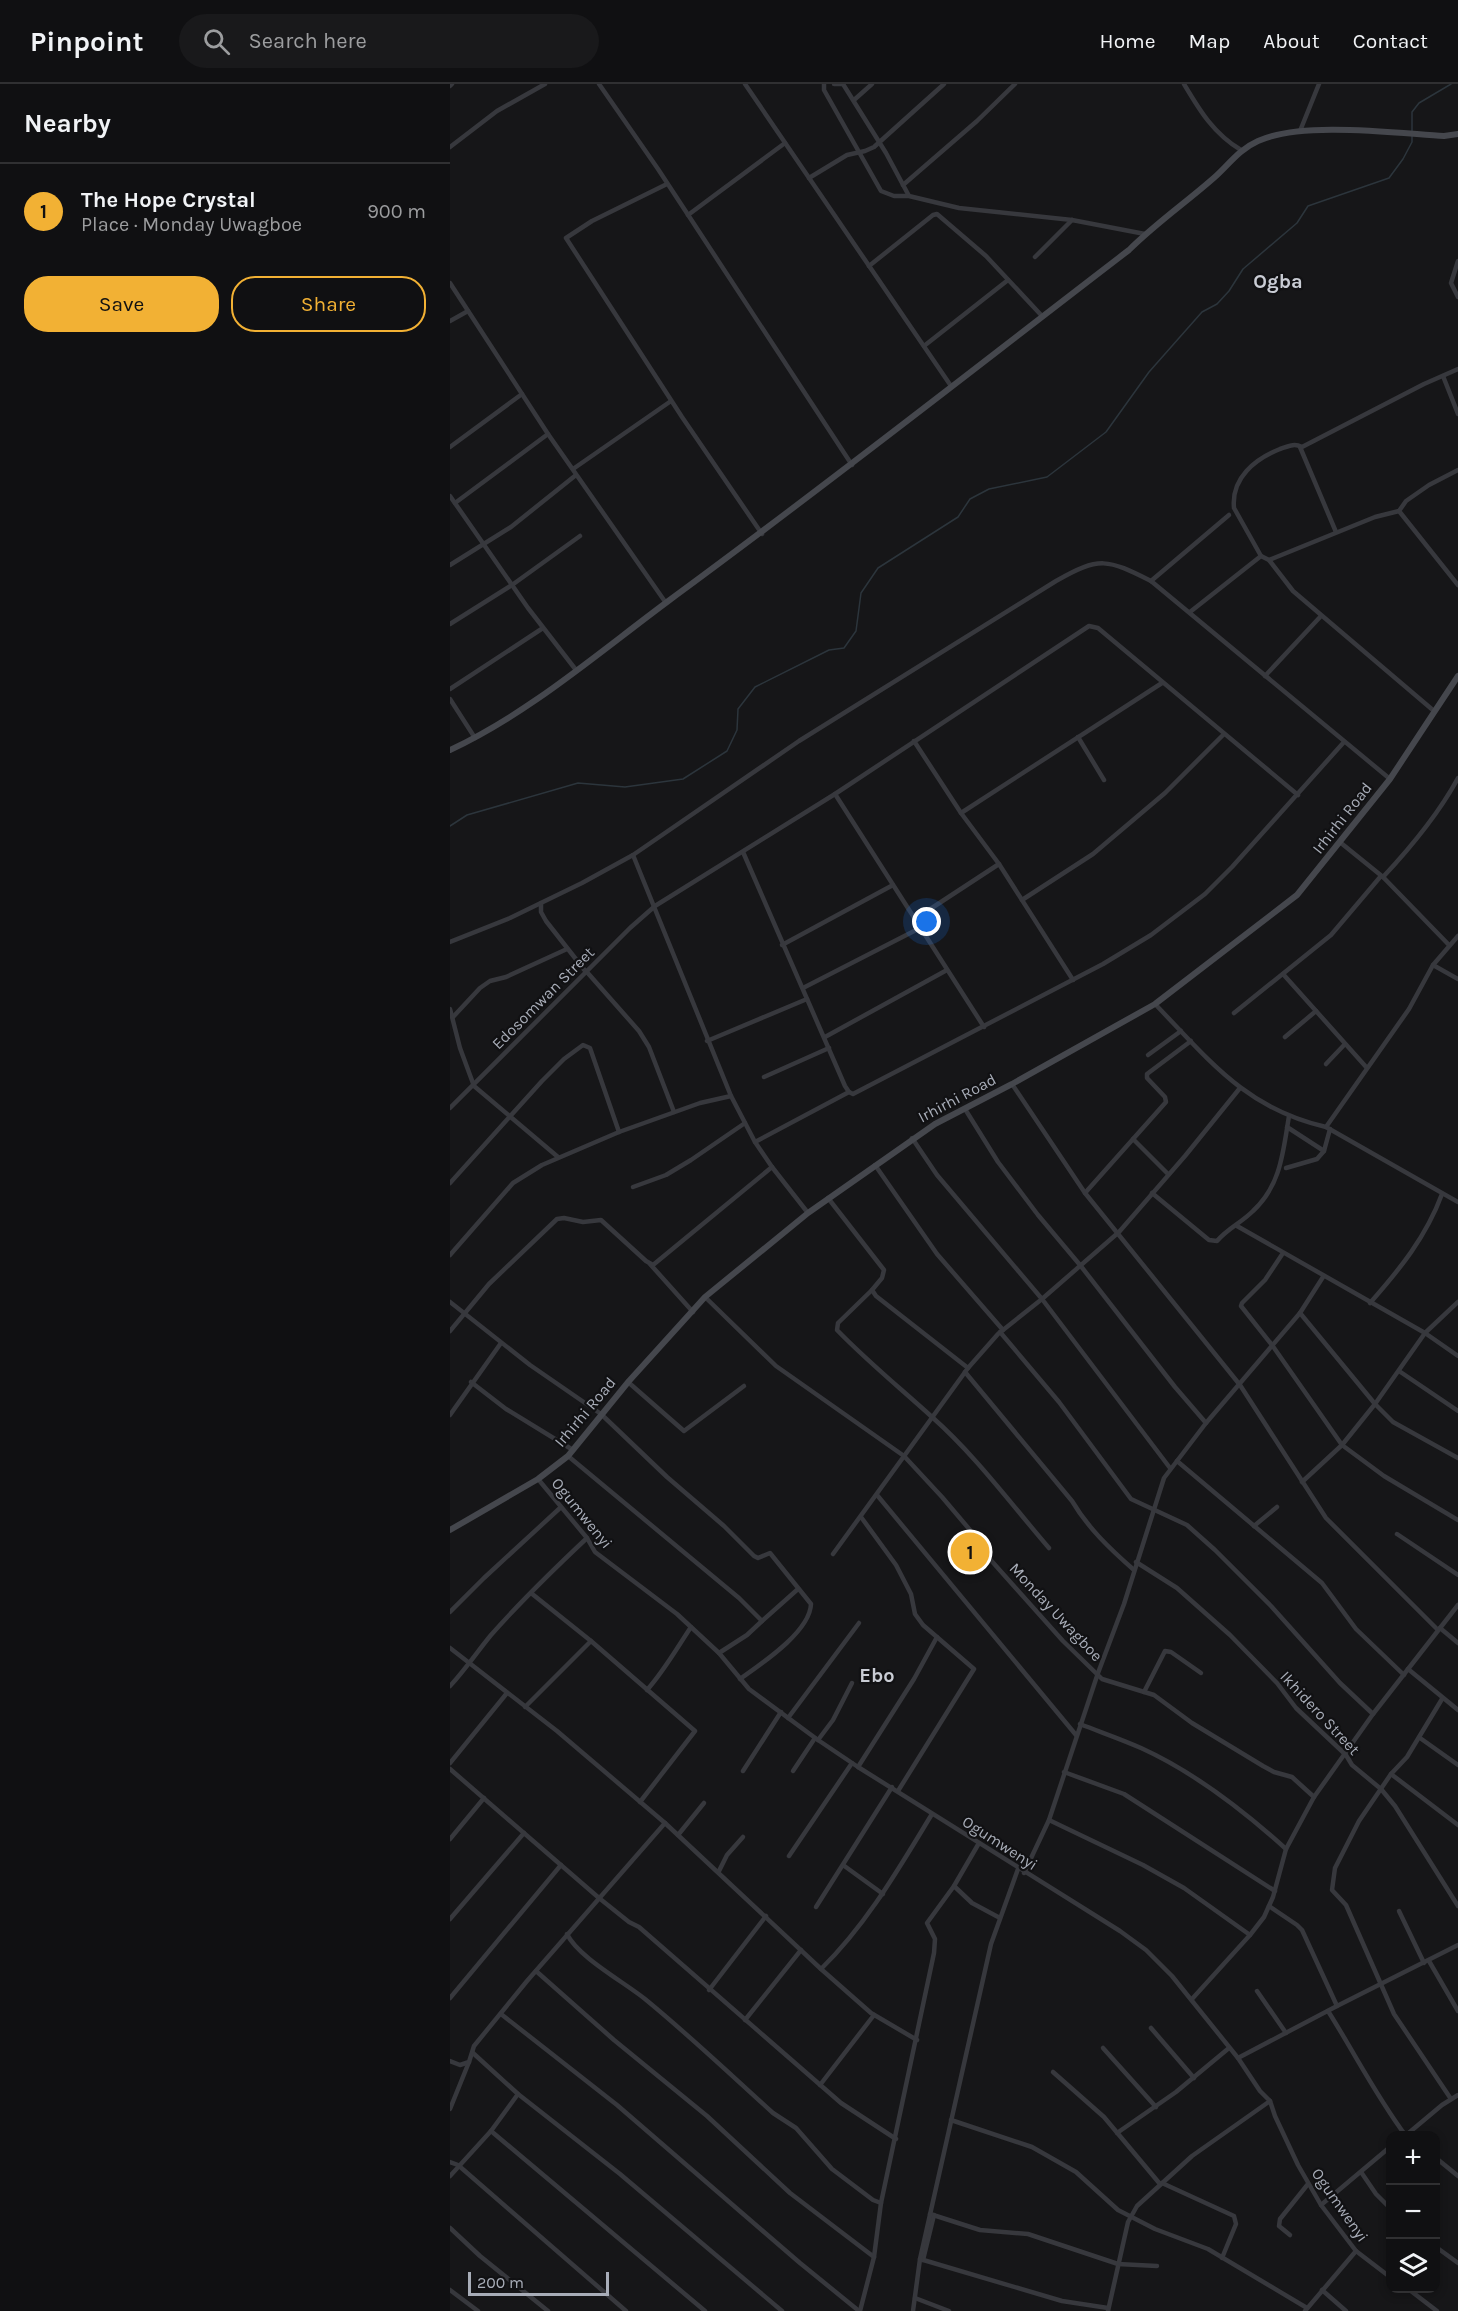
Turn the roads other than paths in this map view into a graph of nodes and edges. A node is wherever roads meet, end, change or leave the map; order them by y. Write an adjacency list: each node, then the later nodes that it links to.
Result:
1 (544, 84): 17 (street)
2 (598, 84): 21 (street)
3 (745, 84): 16 (street)
4 (824, 84): 19 (street)
5 (834, 84): 6 (street)
6 (843, 84): 12 (street)
7 (872, 84): 12 (street)
8 (944, 84): 15 (street)
9 (1016, 84): 22 (street)
10 (1184, 84): 18 (street)
11 (1319, 84): 13 (street)
12 (854, 100): 15 (street)
13 (1300, 131): 14 (street); 18 (street)
14 (1458, 134)
15 (878, 142): 19 (street); 22 (street)
16 (785, 143): 20 (street); 24 (street)
17 (450, 147)
18 (1241, 150): 26 (street)
19 (859, 153): 20 (street); 23 (street)
20 (809, 178): 29 (street)
21 (667, 184): 24 (street); 42 (street)
22 (903, 185): 23 (street)
23 (909, 196): 25 (street)
24 (688, 215): 47 (street)
25 (1072, 220): 26 (street); 27 (street)
26 (1146, 234): 35 (street)
27 (1035, 257)
28 (1458, 261): 30 (street)
29 (869, 266): 31 (street); 37 (street)
30 (1456, 273): 33 (street)
31 (1008, 280): 35 (street); 37 (street)
32 (450, 283): 34 (street)
33 (1458, 297)
34 (468, 311): 36 (street); 41 (street)
35 (1042, 316): 40 (street)
36 (450, 321)
37 (924, 345): 40 (street)
38 (1458, 369): 39 (street)
39 (1443, 376): 43 (street); 46 (street)
40 (951, 386): 47 (street)
41 (522, 394): 44 (street); 45 (street)
42 (671, 400): 48 (street); 56 (street)
43 (1458, 414)
44 (548, 434): 48 (street); 52 (street)
45 (450, 447)
46 (1300, 447): 55 (street); 59 (street)
47 (852, 465): 56 (street)
48 (573, 469): 50 (street)
49 (1458, 470): 53 (street)
50 (576, 475): 58 (street); 65 (street)
51 (450, 496): 52 (street)
52 (455, 503): 58 (street)
53 (1399, 511): 55 (street); 64 (street)
54 (1228, 515): 62 (street)
55 (1336, 532): 60 (street)
56 (762, 534): 65 (street)
57 (580, 536): 63 (street)
58 (484, 543): 61 (street); 63 (street)
59 (1261, 556): 60 (street); 66 (street)
60 (1269, 560): 67 (street)
61 (450, 565)
62 (1151, 581): 66 (street); 92 (street)
63 (512, 585): 68 (street); 69 (street)
64 (1458, 585)
65 (666, 603): 70 (street)
66 (1190, 612): 71 (street)
67 (1322, 616): 71 (street); 76 (street)
68 (450, 624)
69 (543, 628): 70 (street); 74 (street)
70 (576, 670): 79 (street)
71 (1265, 676): 81 (street)
72 (1458, 676): 76 (street, Irhirhi Road)
73 (1162, 683): 77 (street); 78 (street); 80 (street, Edosomwan Street)
74 (450, 688)
75 (450, 699): 79 (street)
76 (1434, 711): 84 (street, Irhirhi Road)
77 (1224, 734): 88 (street); 96 (street)
78 (1078, 737): 85 (street); 89 (street)
79 (475, 738): 82 (street)
80 (914, 741): 87 (street, Edosomwan Street); 89 (street)
81 (1344, 742): 84 (street); 88 (street)
82 (450, 750)
83 (1458, 778): 86 (street)
84 (1390, 779): 90 (street, Irhirhi Road)
85 (1104, 780)
86 (1456, 787): 94 (street)
87 (836, 794): 91 (street, Edosomwan Street); 95 (street)
88 (1298, 795): 111 (street)
89 (961, 813): 93 (street)
90 (1341, 843): 94 (street); 114 (street, Irhirhi Road)
91 (743, 852): 98 (street, Edosomwan Street); 103 (street)
92 (633, 855): 97 (street); 98 (street)
93 (999, 864): 96 (street); 99 (street)
94 (1382, 877): 104 (street); 109 (street)
95 (893, 885): 99 (street); 103 (street)
96 (1022, 900): 111 (street)
97 (541, 903): 102 (street); 105 (street)
98 (655, 906): 108 (street, Edosomwan Street); 123 (street)
99 (915, 919): 100 (street)
100 (920, 928): 107 (street); 112 (street)
101 (1458, 936): 104 (street)
102 (450, 942)
103 (782, 945): 112 (street)
104 (1449, 945): 106 (street)
105 (567, 949): 108 (street); 118 (street)
106 (1433, 965): 110 (street); 129 (street)
107 (947, 970): 119 (street); 122 (street)
108 (586, 972): 132 (street, Edosomwan Street); 138 (street)
109 (1282, 974): 116 (street); 117 (street)
110 (1458, 979)
111 (1073, 980): 119 (street)
112 (803, 988): 113 (street)
113 (807, 999): 122 (street); 123 (street)
114 (1155, 1004): 120 (street); 131 (street, Irhirhi Road)
115 (450, 1009): 118 (street)
116 (1316, 1011): 121 (street); 125 (street)
117 (1234, 1013)
118 (453, 1017): 132 (street)
119 (984, 1028): 134 (street)
120 (1181, 1031): 124 (street); 127 (street)
121 (1285, 1036)
122 (825, 1037): 126 (street)
123 (707, 1041): 135 (street)
124 (1191, 1041): 133 (street); 146 (street)
125 (1346, 1044): 128 (street); 129 (street)
126 (829, 1048): 130 (street); 134 (street)
127 (1148, 1055)
128 (1326, 1064)
129 (1367, 1068): 143 (street)
130 (764, 1077)
131 (1012, 1084): 137 (street, Irhirhi Road); 156 (street)
132 (474, 1086): 136 (street, Edosomwan Street); 139 (street)
133 (1240, 1088): 140 (street); 153 (street)
134 (849, 1092): 147 (street)
135 (731, 1096): 138 (street); 141 (street)
136 (450, 1108)
137 (965, 1109): 145 (street, Irhirhi Road); 167 (street)
138 (674, 1112): 144 (street)
139 (510, 1116): 144 (street); 149 (street); 154 (street)
140 (1288, 1116): 142 (street); 143 (street)
141 (745, 1123): 147 (street); 155 (street)
142 (1287, 1127): 148 (street); 162 (street)
143 (1328, 1128): 148 (street); 158 (street)
144 (619, 1132): 149 (street)
145 (912, 1138): 150 (street, Irhirhi Road); 171 (street)
146 (1132, 1139): 153 (street); 156 (street)
147 (755, 1142): 151 (street)
148 (1324, 1151): 152 (street)
149 (558, 1157): 165 (street)
150 (875, 1165): 159 (street, Irhirhi Road); 179 (street)
151 (772, 1167): 161 (street); 166 (street)
152 (1286, 1168)
153 (1168, 1174): 157 (street)
154 (450, 1183)
155 (633, 1187)
156 (1085, 1193): 163 (street)
157 (1152, 1193): 162 (street); 163 (street)
158 (1442, 1194): 160 (street); 174 (street)
159 (828, 1198): 161 (street, Irhirhi Road); 169 (street)
160 (1458, 1202)
161 (808, 1213): 170 (street, Irhirhi Road)
162 (1237, 1226): 164 (street)
163 (1119, 1232): 167 (street); 188 (street)
164 (1282, 1253): 168 (street); 182 (street)
165 (450, 1255)
166 (650, 1264): 175 (street); 177 (street)
167 (1080, 1265): 171 (street); 195 (street)
168 (1323, 1277): 174 (street); 176 (street)
169 (872, 1290): 184 (street); 194 (street)
170 (705, 1297): 175 (street, Irhirhi Road); 199 (street, Monday Uwagboe)
171 (1042, 1299): 179 (street); 202 (street)
172 (450, 1302): 177 (street)
173 (1458, 1302): 180 (street)
174 (1370, 1303): 180 (street)
175 (693, 1312): 187 (street, Irhirhi Road)
176 (1300, 1313): 182 (street); 190 (street)
177 (464, 1314): 178 (street); 181 (street)
178 (450, 1331)
179 (1001, 1331): 184 (street); 208 (street)
180 (1425, 1334): 183 (street); 185 (street)
181 (501, 1343): 186 (street); 192 (street)
182 (1272, 1345): 188 (street); 196 (street)
183 (1458, 1356)
184 (967, 1370): 194 (street); 218 (street)
185 (1398, 1371): 190 (street); 191 (street)
186 (471, 1382): 193 (street); 197 (street)
187 (628, 1382): 189 (street); 192 (street, Irhirhi Road)
188 (1240, 1384): 195 (street); 204 (street)
189 (744, 1386)
190 (1375, 1404): 196 (street); 200 (street)
191 (1458, 1411)
192 (601, 1414): 197 (street, Irhirhi Road); 220 (street)
193 (450, 1415)
194 (932, 1418): 199 (street); 215 (street)
195 (1206, 1423): 201 (street)
196 (1342, 1445): 204 (street); 210 (street)
197 (573, 1450): 198 (street, Irhirhi Road)
198 (568, 1456): 203 (street, Irhirhi Road); 224 (street)
199 (904, 1456): 205 (street); 235 (street, Monday Uwagboe)
200 (1458, 1458)
201 (1177, 1461): 202 (street); 211 (street)
202 (1170, 1468): 208 (street)
203 (538, 1479): 207 (street, Ogumwenyi); 212 (street, Irhirhi Road)
204 (1302, 1482): 227 (street)
205 (877, 1495): 209 (street); 251 (street)
206 (1277, 1507): 211 (street)
207 (560, 1508): 214 (street, Ogumwenyi); 223 (street)
208 (1154, 1511): 217 (street); 248 (street)
209 (861, 1517): 216 (street); 228 (street)
210 (1458, 1520)
211 (1254, 1526): 237 (street)
212 (450, 1530)
213 (1397, 1534): 219 (street)
214 (587, 1538): 221 (street); 226 (street, Ogumwenyi)
215 (1049, 1548)
216 (832, 1554)
217 (1136, 1562): 218 (street); 254 (street, Ikhidero Street)
218 (1134, 1570): 235 (street)
219 (1458, 1575)
220 (798, 1589): 224 (street); 238 (street)
221 (531, 1593): 229 (street); 233 (street)
222 (1458, 1605): 227 (street)
223 (450, 1612)
224 (762, 1622): 232 (street)
225 (859, 1623): 249 (street)
226 (691, 1627): 232 (street, Ogumwenyi); 241 (street)
227 (1439, 1629): 230 (street); 234 (street)
228 (937, 1637): 258 (street); 266 (street)
229 (591, 1641): 241 (street); 245 (street)
230 (1458, 1643)
231 (450, 1648): 233 (street)
232 (719, 1653): 238 (street, Ogumwenyi)
233 (470, 1665): 240 (street); 243 (street)
234 (1408, 1670): 237 (street); 244 (street)
235 (1098, 1673): 242 (street, Monday Uwagboe); 250 (street)
236 (1201, 1673): 242 (street)
237 (1404, 1675): 248 (street)
238 (740, 1679): 247 (street, Ogumwenyi)
239 (852, 1683): 253 (street)
240 (450, 1686)
241 (647, 1689): 269 (street)
242 (1144, 1692): 267 (street, Monday Uwagboe)
243 (507, 1693): 245 (street); 255 (street)
244 (1442, 1699): 246 (street); 252 (street)
245 (525, 1707): 269 (street)
246 (1458, 1710)
247 (781, 1712): 249 (street, Ogumwenyi); 260 (street)
248 (1373, 1714): 254 (street)
249 (788, 1718): 253 (street, Ogumwenyi)
250 (1080, 1724): 251 (street); 280 (street)
251 (1077, 1735): 262 (street)
252 (1420, 1738): 257 (street); 263 (street)
253 (817, 1739): 256 (street, Ogumwenyi); 261 (street)
254 (1346, 1755): 265 (street, Ikhidero Street); 267 (street)
255 (450, 1763)
256 (852, 1763): 258 (street, Ogumwenyi); 281 (street)
257 (1458, 1766)
258 (858, 1767): 264 (street, Ogumwenyi)
259 (450, 1769): 268 (street)
260 (743, 1771)
261 (794, 1771)
262 (1064, 1772): 272 (street); 288 (street)
263 (1391, 1774): 265 (street); 274 (street)
264 (892, 1787): 266 (street, Ogumwenyi); 283 (street)
265 (1381, 1789): 292 (street, Ikhidero Street); 305 (street)
266 (898, 1791): 271 (street, Ogumwenyi)
267 (1314, 1797): 280 (street)
268 (484, 1798): 275 (street); 278 (street)
269 (640, 1802): 273 (street)
270 (704, 1803): 276 (street)
271 (932, 1814): 279 (street, Ogumwenyi); 289 (street)
272 (1049, 1820): 286 (street); 299 (street)
273 (665, 1823): 276 (street); 290 (street)
274 (1458, 1825)
275 (524, 1833): 282 (street); 297 (street)
276 (678, 1835): 285 (street)
277 (743, 1837): 285 (street)
278 (450, 1839)
279 (979, 1843): 284 (street, Ogumwenyi); 287 (street)
280 (1286, 1849): 288 (street)
281 (789, 1856)
282 (561, 1865): 290 (street); 308 (street)
283 (843, 1865): 289 (street); 293 (street)
284 (1018, 1869): 286 (street, Ogumwenyi); 296 (street)
285 (719, 1871): 295 (street)
286 (1024, 1873): 309 (street, Ogumwenyi)
287 (954, 1886): 296 (street); 318 (street)
288 (1275, 1891): 291 (street)
289 (883, 1894): 303 (street)
290 (599, 1898): 298 (street); 306 (street)
291 (1269, 1906): 299 (street); 310 (street)
292 (1458, 1906)
293 (816, 1907)
294 (1400, 1911): 302 (street)
295 (766, 1917): 301 (street); 306 (street)
296 (1000, 1918): 334 (street)
297 (450, 1919)
298 (567, 1934): 304 (street); 349 (street)
299 (1250, 1935): 309 (street)
300 (1458, 1945): 302 (street)
301 (801, 1950): 303 (street); 315 (street)
302 (1426, 1962): 305 (street); 312 (street)
303 (821, 1969): 314 (street)
304 (536, 1971): 313 (street); 358 (street)
305 (1380, 1984): 310 (street); 330 (street)
306 (709, 1990): 315 (street)
307 (1257, 1991): 317 (street)
308 (450, 1998)
309 (1192, 1999): 320 (street, Ogumwenyi)
310 (1337, 2006): 311 (street)
311 (1328, 2011): 317 (street); 336 (street)
312 (1458, 2011)
313 (501, 2014): 321 (street); 376 (street)
314 (874, 2015): 318 (street); 327 (street)
315 (745, 2020): 327 (street)
316 (1151, 2028): 326 (street)
317 (1286, 2033): 322 (street)
318 (917, 2040): 339 (street)
319 (1104, 2048): 332 (street)
320 (1229, 2048): 322 (street, Ogumwenyi); 326 (street)
321 (473, 2053): 324 (street); 328 (street)
322 (1238, 2058): 331 (street, Ogumwenyi)
323 (450, 2061): 324 (street)
324 (469, 2062): 333 (street)
325 (1053, 2072): 338 (street)
326 (1194, 2078): 332 (street)
327 (820, 2085): 339 (street)
328 (518, 2094): 335 (street); 375 (street)
329 (1458, 2095): 330 (street)
330 (1451, 2099): 337 (street)
331 (1270, 2101): 347 (street); 348 (street, Ogumwenyi)
332 (1156, 2107): 338 (street)
333 (450, 2109)
334 (951, 2120): 352 (street); 353 (street)
335 (491, 2131): 343 (street); 374 (street)
336 (1403, 2131)
337 (1411, 2131)
338 (1117, 2133): 347 (street)
339 (896, 2139): 349 (street)
340 (1386, 2151): 344 (street)
341 (1440, 2161): 346 (street)
342 (450, 2162): 343 (street)
343 (459, 2165): 345 (street); 373 (street)
344 (1361, 2172): 350 (street); 351 (street)
345 (450, 2176)
346 (1458, 2176)
347 (1161, 2183): 353 (street); 359 (street)
348 (1308, 2184): 351 (street, Ogumwenyi); 355 (street)
349 (881, 2203): 358 (street)
350 (1386, 2204)
351 (1321, 2205): 357 (street, Ogumwenyi)
352 (932, 2214): 360 (street); 362 (street)
353 (1130, 2216): 359 (street); 362 (street)
354 (450, 2228): 372 (street)
355 (1290, 2235)
356 (1440, 2250): 361 (street)
357 (1356, 2251): 364 (street, Ogumwenyi); 366 (street)
358 (874, 2257): 376 (street)
359 (1222, 2258): 370 (street)
360 (922, 2259): 368 (street); 369 (street)
361 (1458, 2262)
362 (1118, 2264): 363 (street); 369 (street)
363 (1157, 2266)
364 (1386, 2274)
365 (450, 2290): 371 (street)
366 (1323, 2290): 370 (street); 379 (street)
367 (1412, 2293): 380 (street)
368 (915, 2298): 377 (street); 378 (street)
369 (1108, 2309)
370 (1306, 2310)
371 (478, 2311)
372 (548, 2311)
373 (626, 2311)
374 (705, 2311)
375 (782, 2311)
376 (860, 2311)
377 (913, 2311)
378 (949, 2311)
379 (1346, 2311)
380 (1437, 2311)

